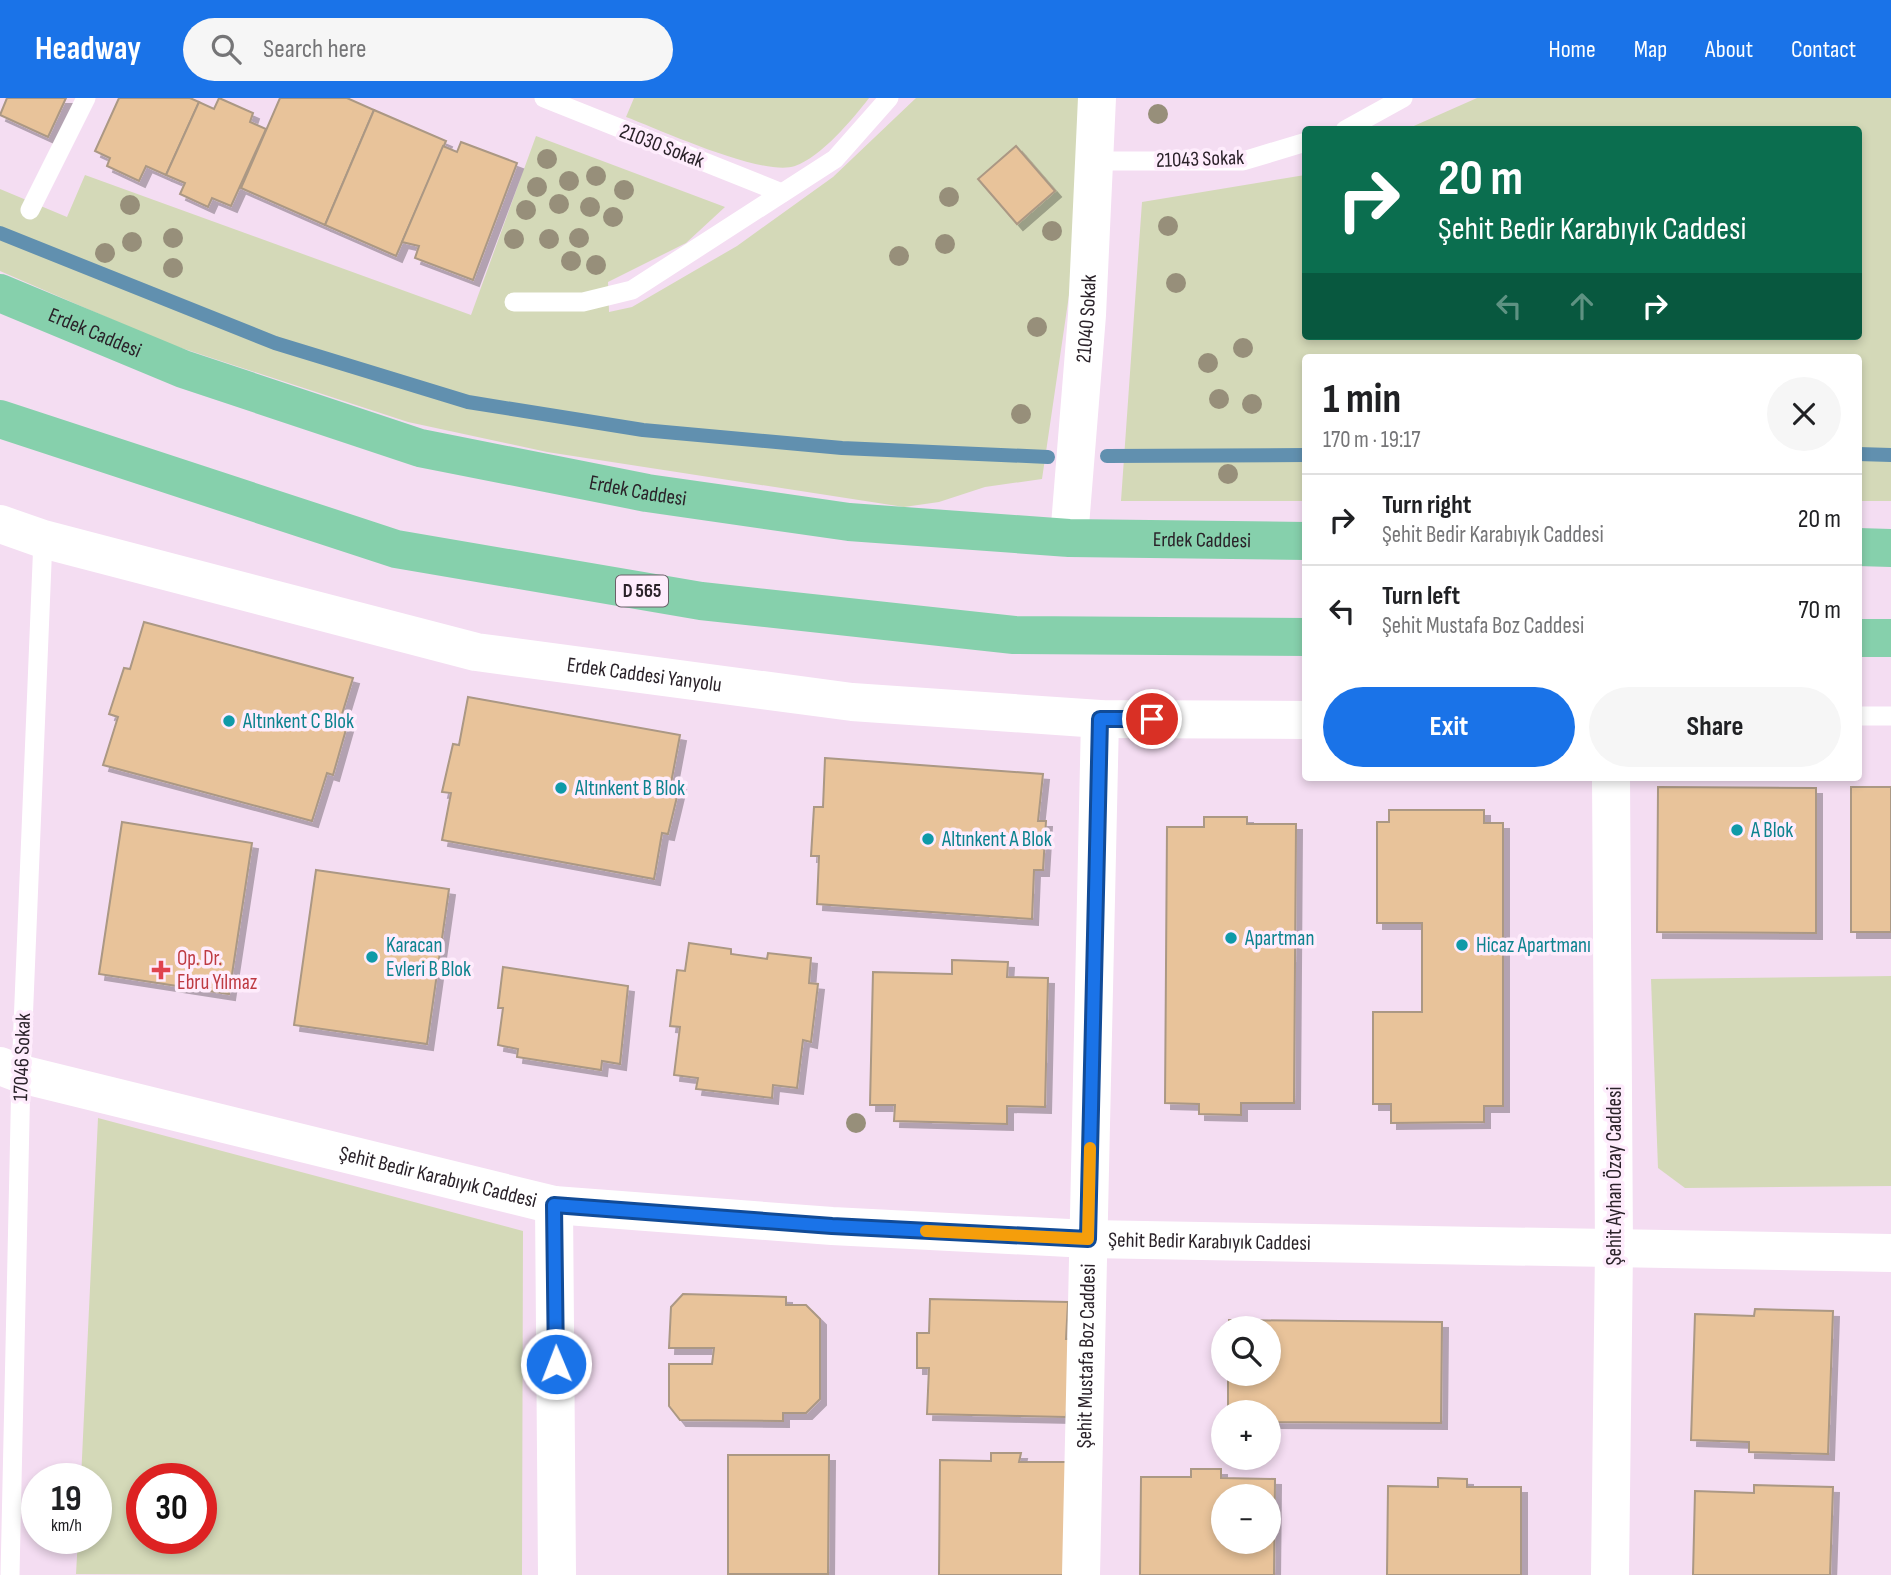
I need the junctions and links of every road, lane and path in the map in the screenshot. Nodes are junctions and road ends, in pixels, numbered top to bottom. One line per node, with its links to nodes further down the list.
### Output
1 (86, 98): 11 (lane)
2 (544, 98): 6 (lane, 21030 Sokak)
3 (889, 98): 10 (lane)
4 (1097, 98): 9 (street, 21040 Sokak)
5 (1403, 98): 7 (lane)
6 (583, 106): 10 (lane, 21030 Sokak)
7 (1352, 126)
8 (1302, 143): 9 (lane, 21043 Sokak)
9 (1093, 161): 16 (street, 21040 Sokak)
10 (782, 193): 13 (lane)
11 (30, 210)
12 (0, 293): 16 (highway, Erdek Caddesi)
13 (514, 302)
14 (0, 419): 21 (highway, D 565)
15 (0, 524): 17 (street, Erdek Caddesi Yanyolu)
16 (1069, 538): 18 (highway, Erdek Caddesi)
17 (43, 539): 26 (street, Erdek Caddesi Yanyolu); 29 (lane, 17046 Sokak)
18 (1302, 541)
19 (1862, 547): 20 (highway)
20 (1891, 548)
21 (1302, 637)
22 (1862, 638): 23 (highway)
23 (1891, 638)
24 (1862, 716): 25 (lane)
25 (1891, 716)
26 (1100, 719): 27 (street, Erdek Caddesi Yanyolu); 31 (street, Şehit Mustafa Boz Caddesi)
27 (1302, 720)
28 (1611, 781): 32 (street, Şehit Ayhan Özay Caddesi)
29 (11, 1070): 30 (street, Şehit Bedir Karabıyık Caddesi); 34 (lane, 17046 Sokak)
30 (554, 1205): 31 (street, Şehit Bedir Karabıyık Caddesi); 35 (street)
31 (1088, 1239): 32 (street, Şehit Bedir Karabıyık Caddesi); 36 (street, Şehit Mustafa Boz Caddesi)
32 (1614, 1249): 33 (street, Şehit Bedir Karabıyık Caddesi); 37 (street, Şehit Ayhan Özay Caddesi)
33 (1891, 1253)
34 (10, 1575)
35 (557, 1575)
36 (1081, 1575)
37 (1610, 1575)

